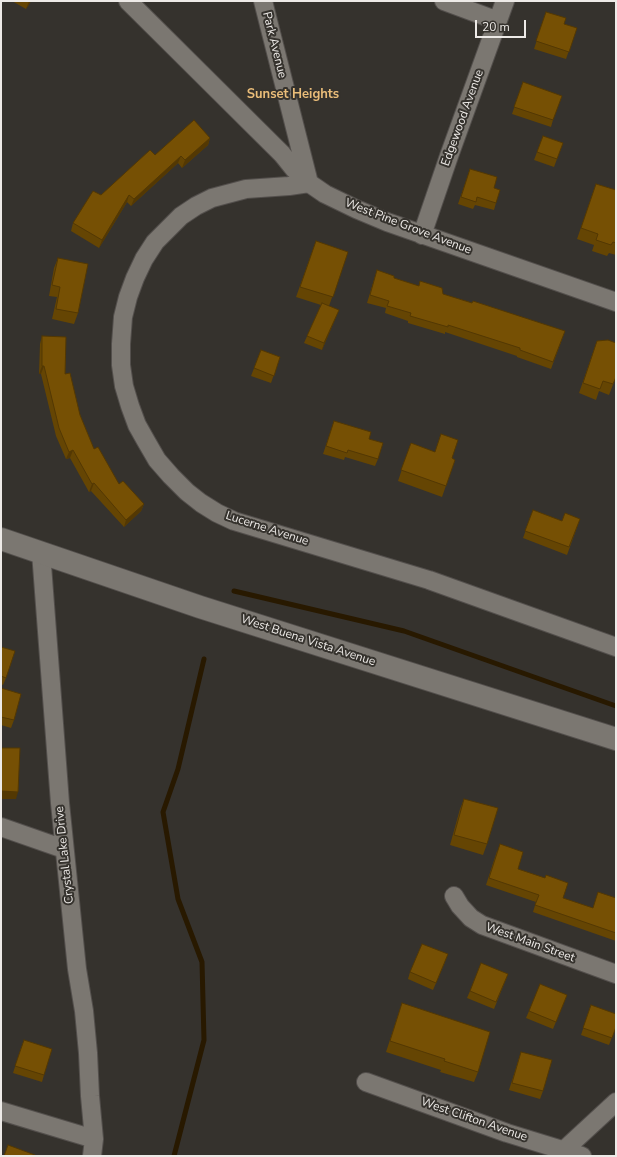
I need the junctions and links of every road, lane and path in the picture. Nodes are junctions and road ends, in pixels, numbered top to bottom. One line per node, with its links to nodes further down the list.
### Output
1 (128, 1): 6 (street, West Pine Grove Avenue)
2 (263, 1): 6 (street, Park Avenue)
3 (444, 1): 5 (street)
4 (505, 1): 5 (street, Edgewood Avenue)
5 (498, 21): 7 (street, Edgewood Avenue)
6 (309, 183): 7 (street, West Pine Grove Avenue); 11 (street, Lucerne Avenue)
7 (422, 235): 8 (street, West Pine Grove Avenue)
8 (616, 302)
9 (1, 539): 10 (street, West Buena Vista Avenue)
10 (40, 552): 12 (street, West Buena Vista Avenue); 14 (street, Crystal Lake Drive)
11 (616, 647)
12 (616, 739)
13 (1, 827): 14 (street)
14 (64, 849): 20 (street, Crystal Lake Drive)
15 (454, 896): 16 (street, West Main Street)
16 (616, 974)
17 (366, 1082): 21 (street, West Clifton Avenue)
18 (616, 1102): 21 (street)
19 (1, 1111): 20 (street)
20 (93, 1147)
21 (564, 1150): 22 (street, West Clifton Avenue)
22 (582, 1156)

